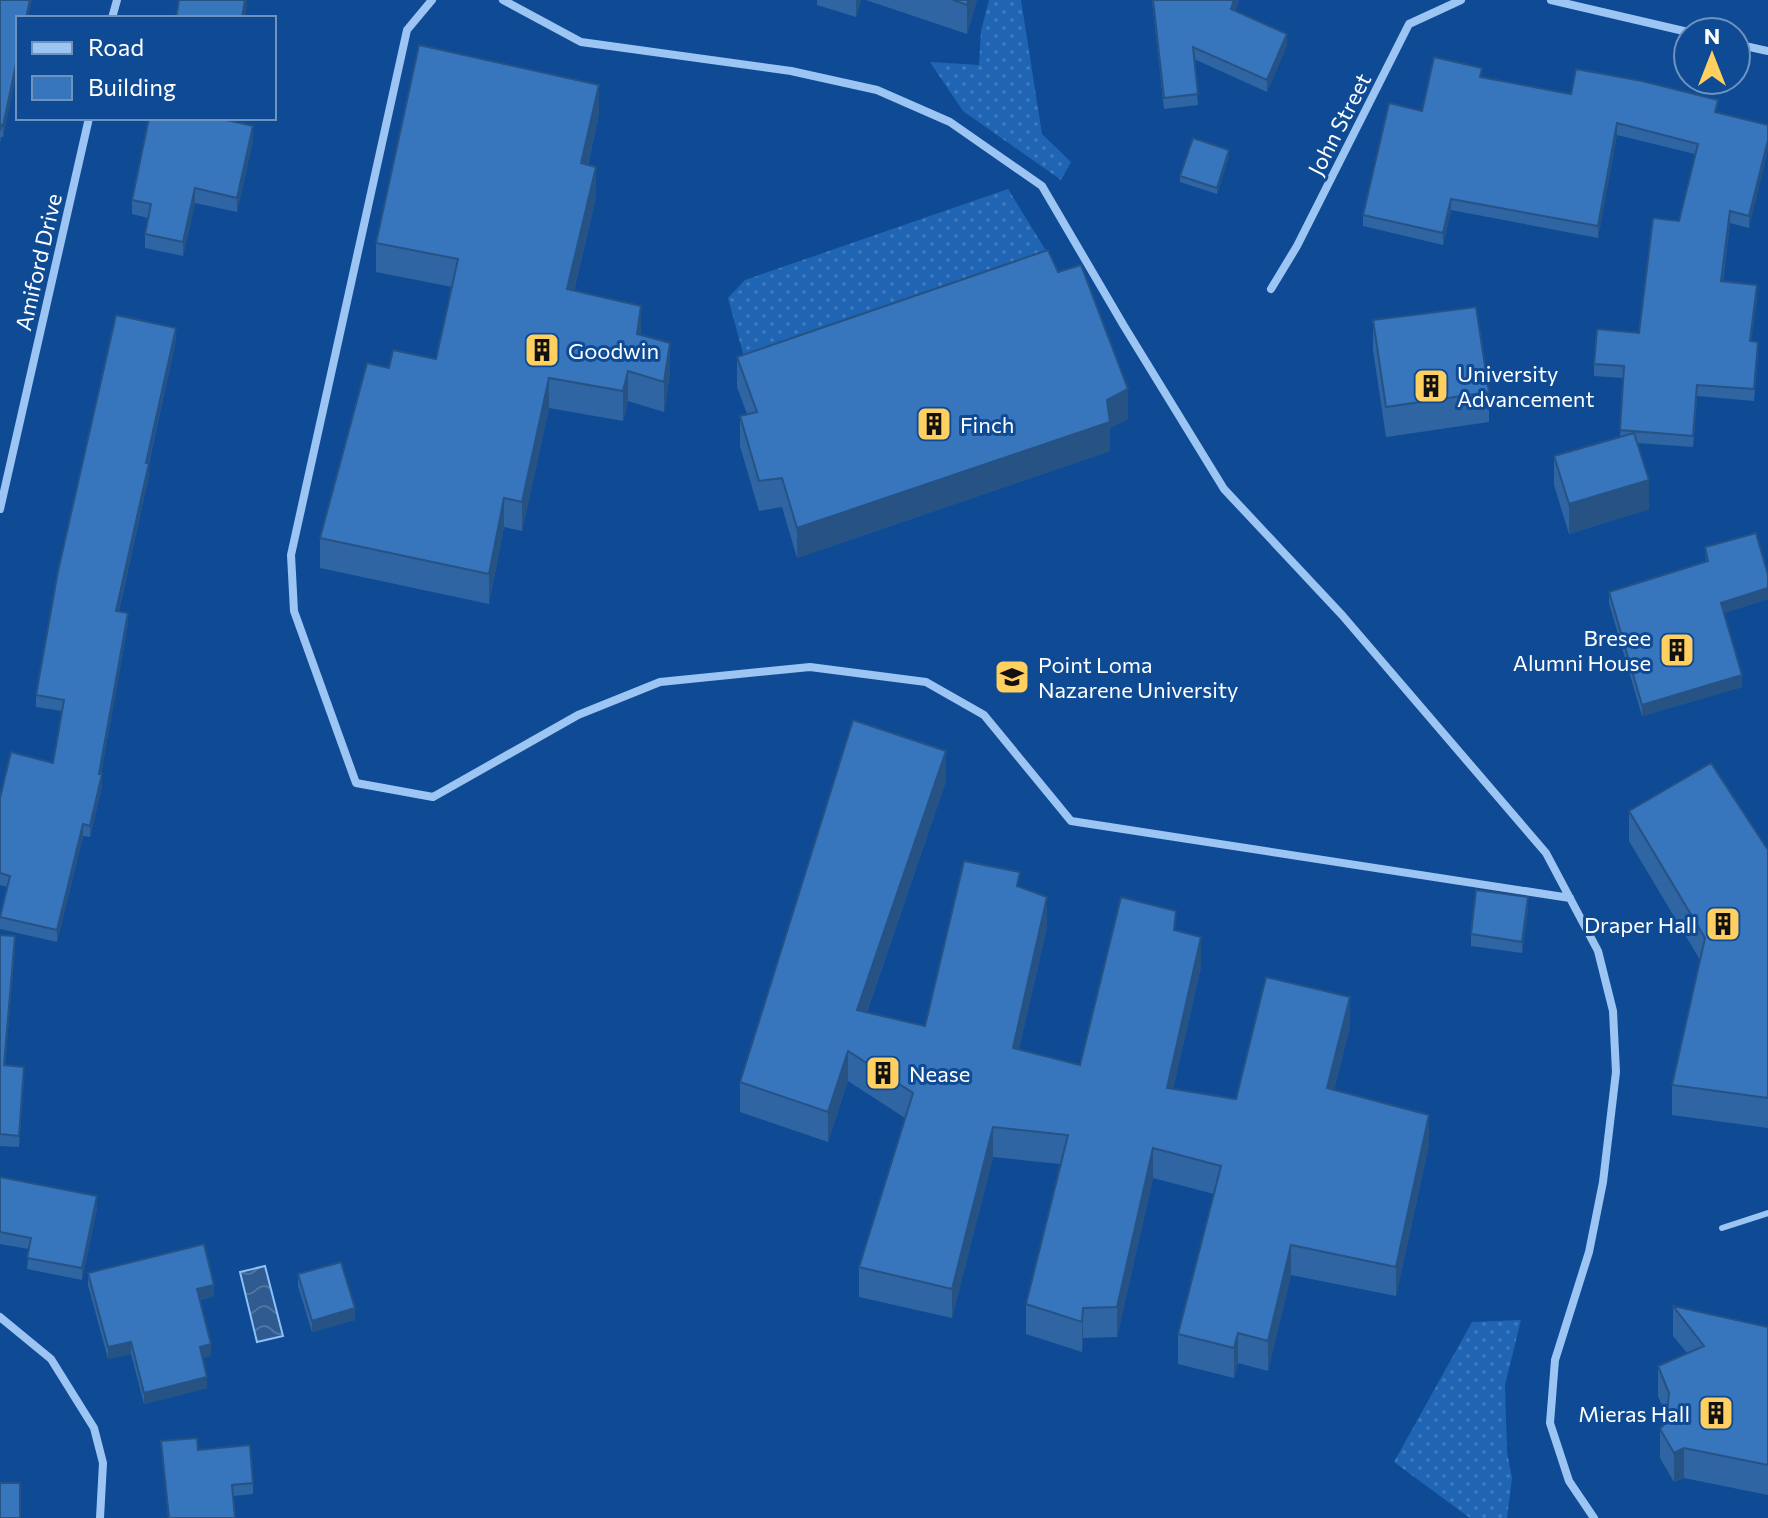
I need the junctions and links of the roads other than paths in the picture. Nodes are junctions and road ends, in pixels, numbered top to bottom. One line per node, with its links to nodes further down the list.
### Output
1 (432, 0): 9 (street)
2 (503, 0): 9 (street)
3 (1461, 0): 7 (street, John Street)
4 (1551, 0): 5 (street)
5 (1672, 28)
6 (89, 120): 8 (street, Amiford Drive)
7 (1271, 289)
8 (0, 509)
9 (1570, 898): 14 (street)
10 (1768, 1213): 11 (lane)
11 (1722, 1228)
12 (0, 1317): 13 (street)
13 (100, 1518)
14 (1594, 1518)

